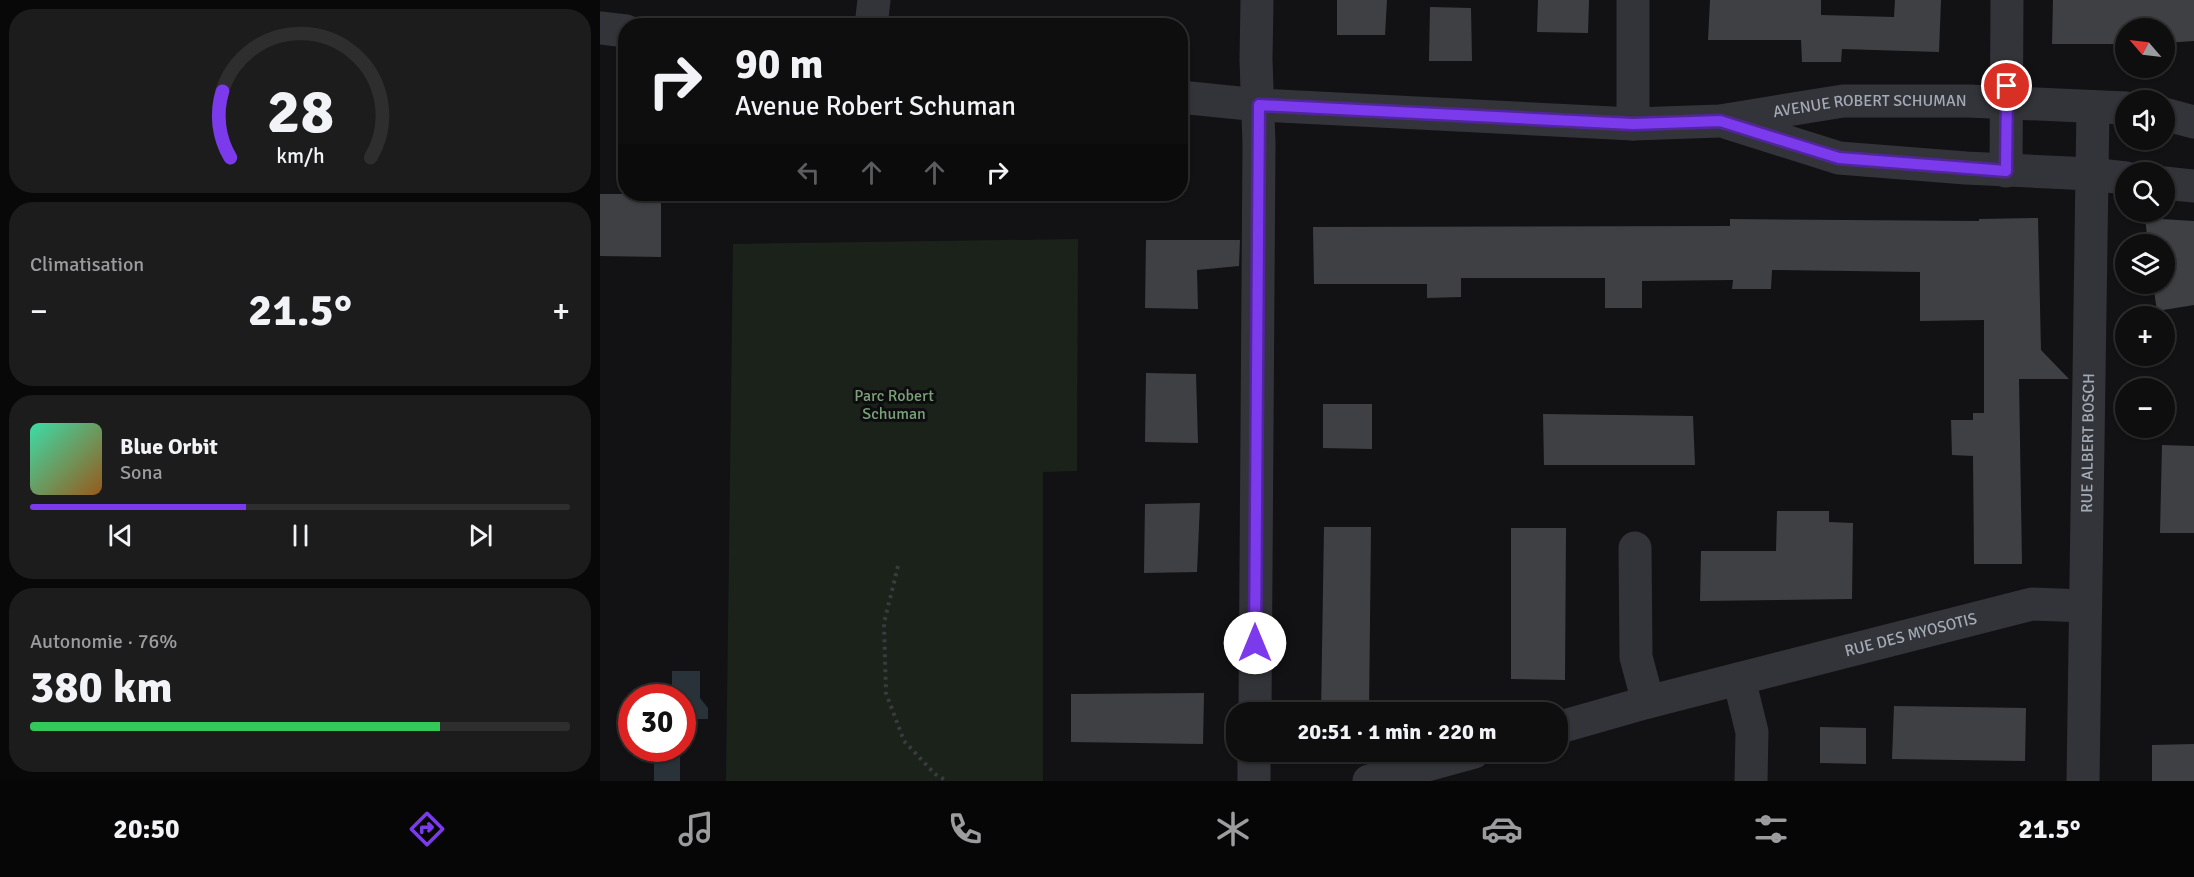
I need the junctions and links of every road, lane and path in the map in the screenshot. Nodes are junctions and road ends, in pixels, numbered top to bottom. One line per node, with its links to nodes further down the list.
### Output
1 (874, 0): 5 (street)
2 (1257, 0): 10 (street)
3 (1633, 0): 16 (street)
4 (2007, 0): 9 (street)
5 (872, 18)
6 (600, 28): 7 (street)
7 (618, 30)
8 (1188, 98): 10 (street, AVENUE ROBERT SCHUMAN)
9 (2007, 103): 11 (street, AVENUE ROBERT SCHUMAN); 14 (street, AVENUE ROBERT SCHUMAN); 17 (street)
10 (1259, 105): 16 (street, AVENUE ROBERT SCHUMAN); 26 (street)
11 (2093, 107): 12 (street, AVENUE ROBERT SCHUMAN); 18 (street, RUE ALBERT BOSCH)
12 (2115, 108)
13 (2175, 117): 15 (street)
14 (1720, 121): 16 (street, AVENUE ROBERT SCHUMAN); 17 (street, AVENUE ROBERT SCHUMAN)
15 (2194, 122)
16 (1633, 124)
17 (2006, 171): 18 (street, AVENUE ROBERT SCHUMAN)
18 (2090, 174): 19 (street, AVENUE ROBERT SCHUMAN); 24 (street, RUE ALBERT BOSCH)
19 (2115, 177)
20 (2175, 184): 21 (street)
21 (2194, 186)
22 (1635, 548): 27 (street)
23 (898, 566): 31 (path)
24 (2085, 606): 25 (street, RUE DES MYOSOTIS); 35 (street, RUE ALBERT BOSCH)
25 (1739, 679): 27 (street, RUE DES MYOSOTIS); 34 (street)
26 (1255, 702)
27 (1648, 702): 28 (street, RUE DES MYOSOTIS)
28 (1568, 725)
29 (1254, 762): 32 (street)
30 (1438, 762): 33 (street)
31 (947, 781)
32 (1254, 781)
33 (1369, 781)
34 (1751, 781)
35 (2083, 781)

